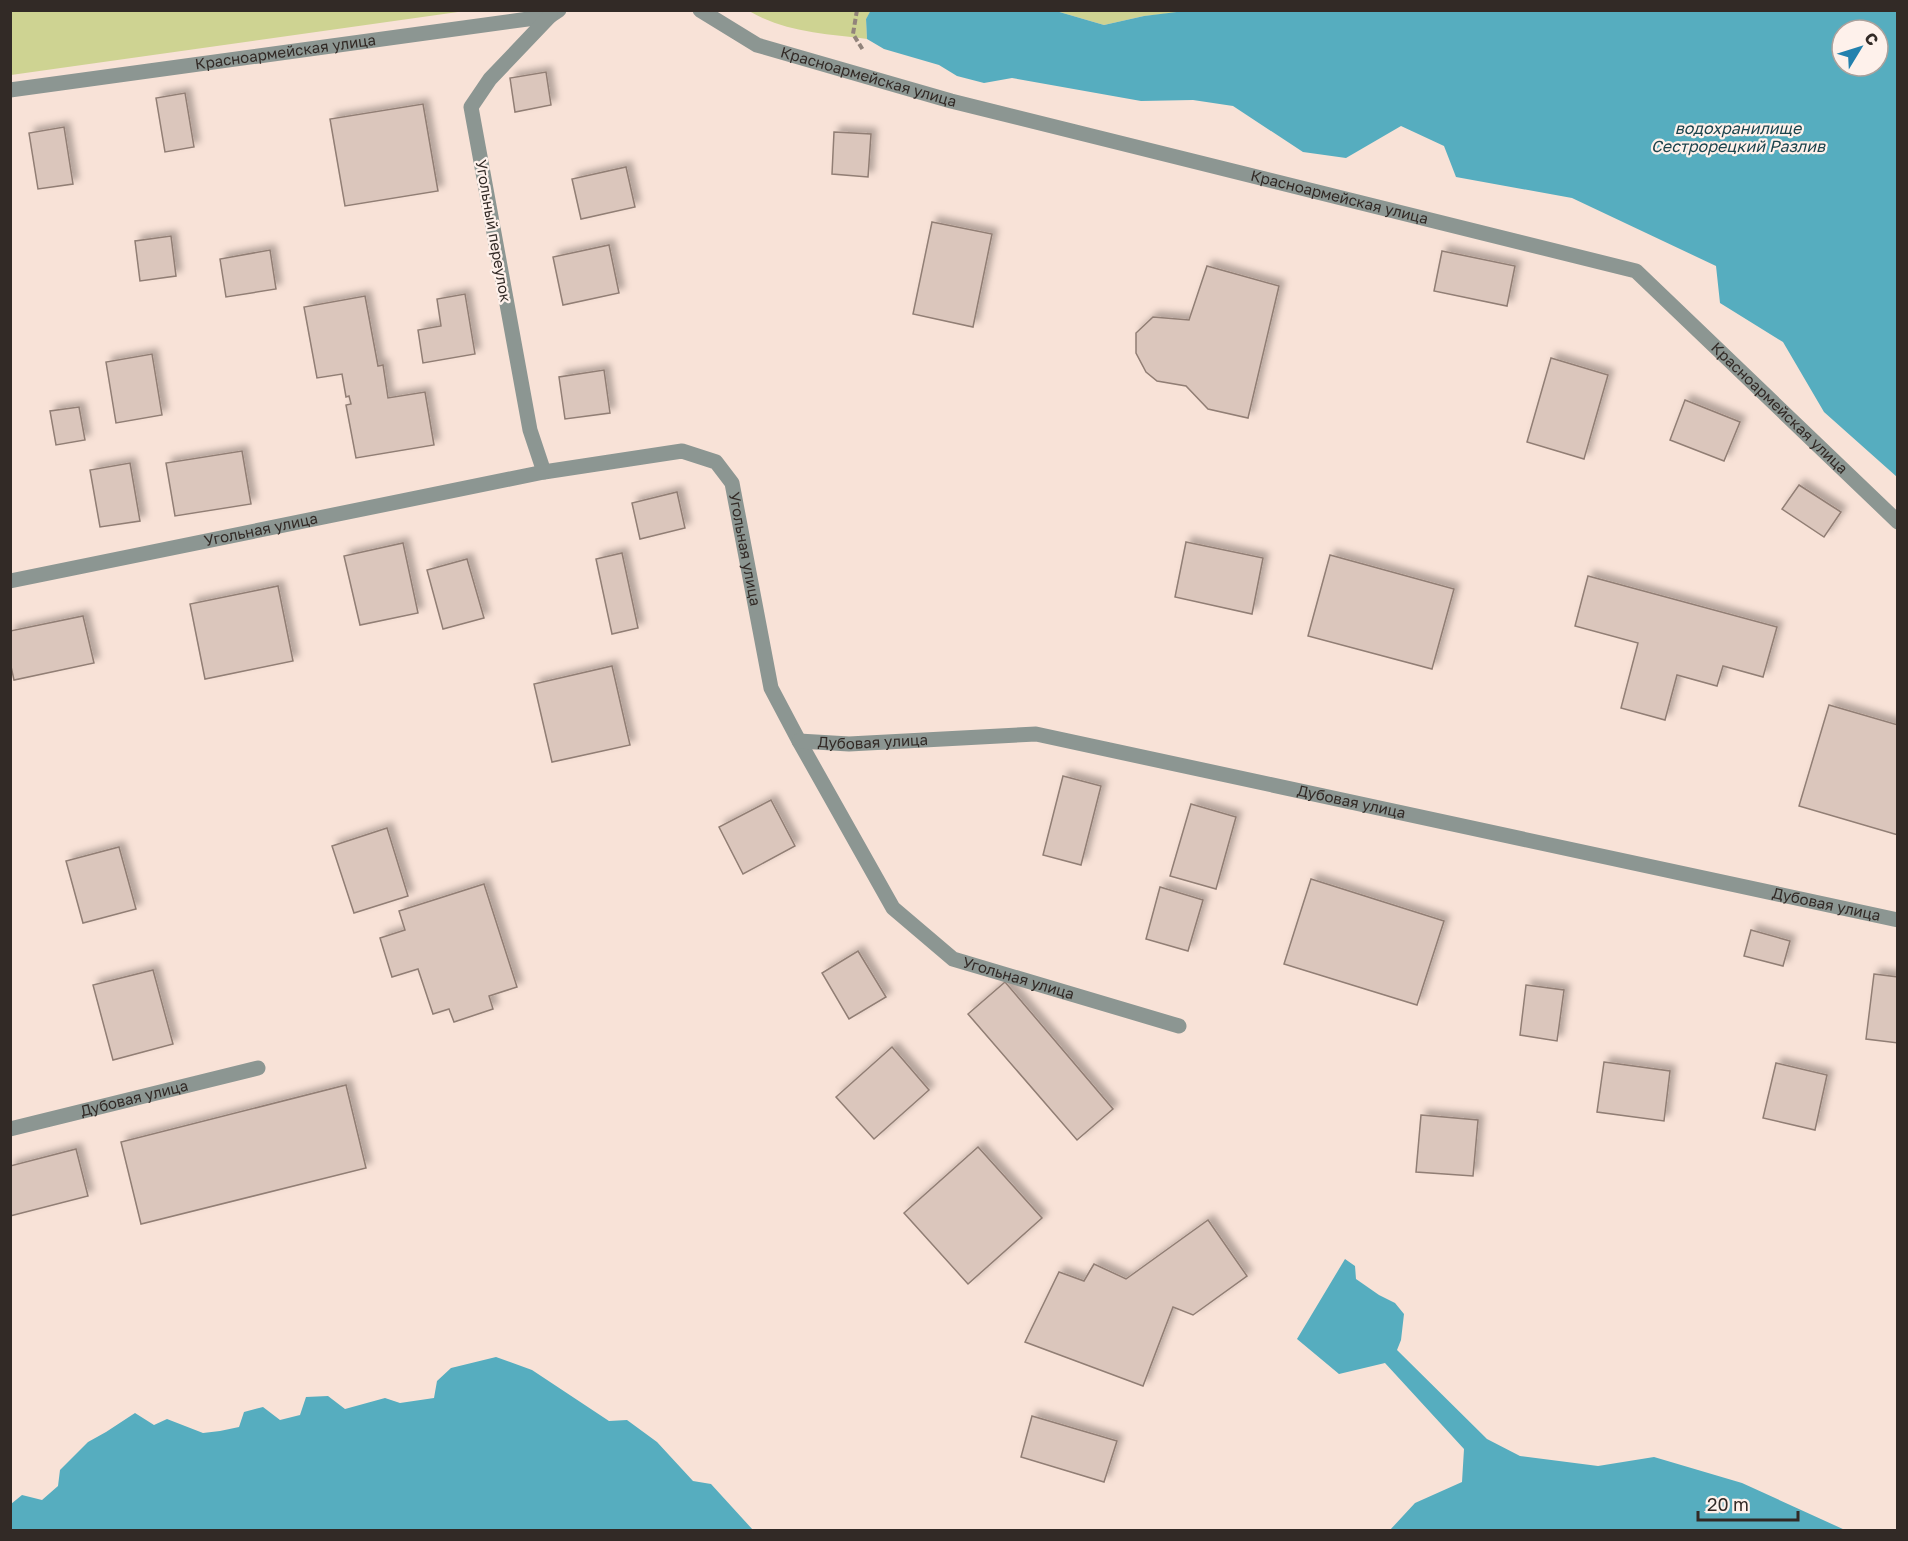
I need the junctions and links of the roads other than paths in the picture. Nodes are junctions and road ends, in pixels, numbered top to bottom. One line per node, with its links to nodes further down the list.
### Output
1 (700, 10): 5 (street, Красноармейская улица)
2 (555, 13): 3 (street, Красноармейская улица); 4 (street, Угольный переулок)
3 (10, 90)
4 (544, 472): 6 (street, Угольная улица); 7 (street, Угольная улица)
5 (1898, 522)
6 (10, 581)
7 (799, 741): 8 (street, Дубовая улица); 9 (street, Угольная улица)
8 (1898, 920)
9 (1179, 1026)
10 (258, 1068): 11 (street, Дубовая улица)
11 (10, 1129)

